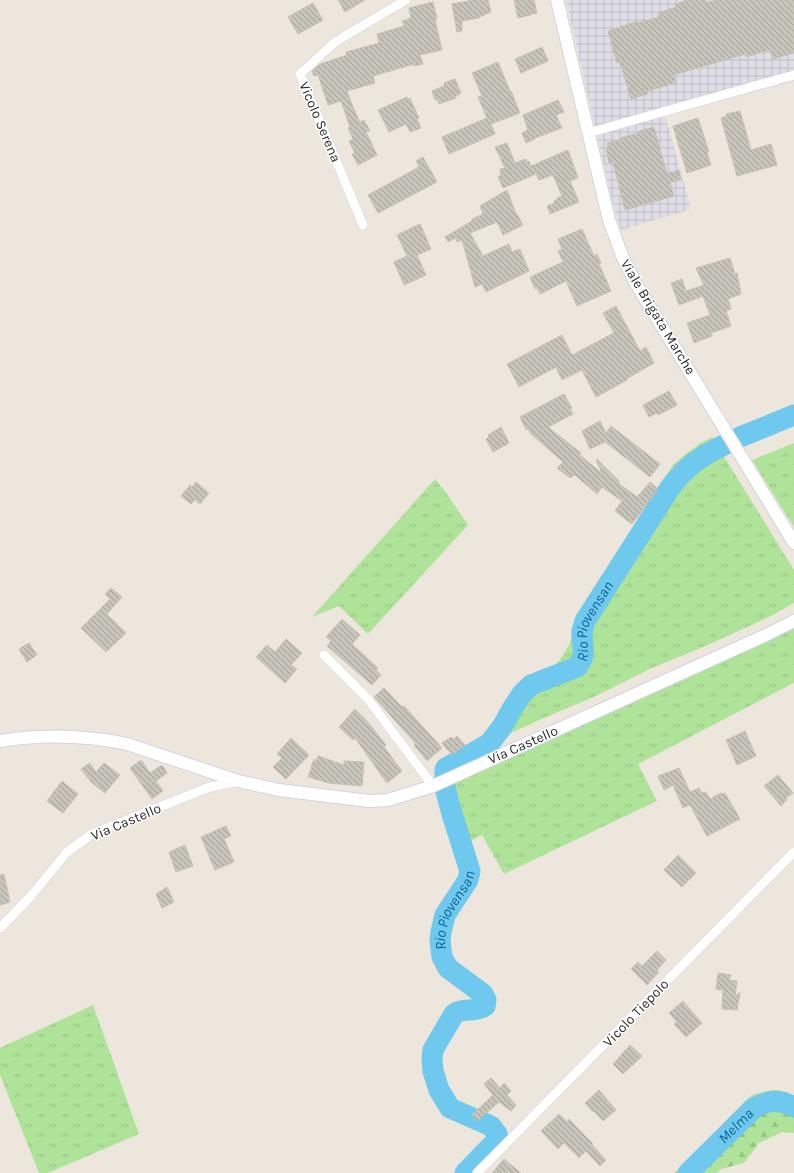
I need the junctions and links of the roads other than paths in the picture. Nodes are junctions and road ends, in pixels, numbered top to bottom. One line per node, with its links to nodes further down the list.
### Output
1 (406, 0): 5 (street, Vicolo Serena)
2 (557, 0): 4 (street, Viale Brigata Marche)
3 (794, 75): 4 (street)
4 (588, 133): 6 (street, Viale Brigata Marche)
5 (363, 224)
6 (794, 543)
7 (794, 621): 11 (street, Via Castello)
8 (324, 655): 11 (street)
9 (0, 741): 10 (street, Via Castello)
10 (238, 781): 11 (street, Via Castello); 13 (street, Via Castello)
11 (436, 785)
12 (794, 852): 14 (street, Vicolo Tiepolo)
13 (0, 928)
14 (477, 1173)

